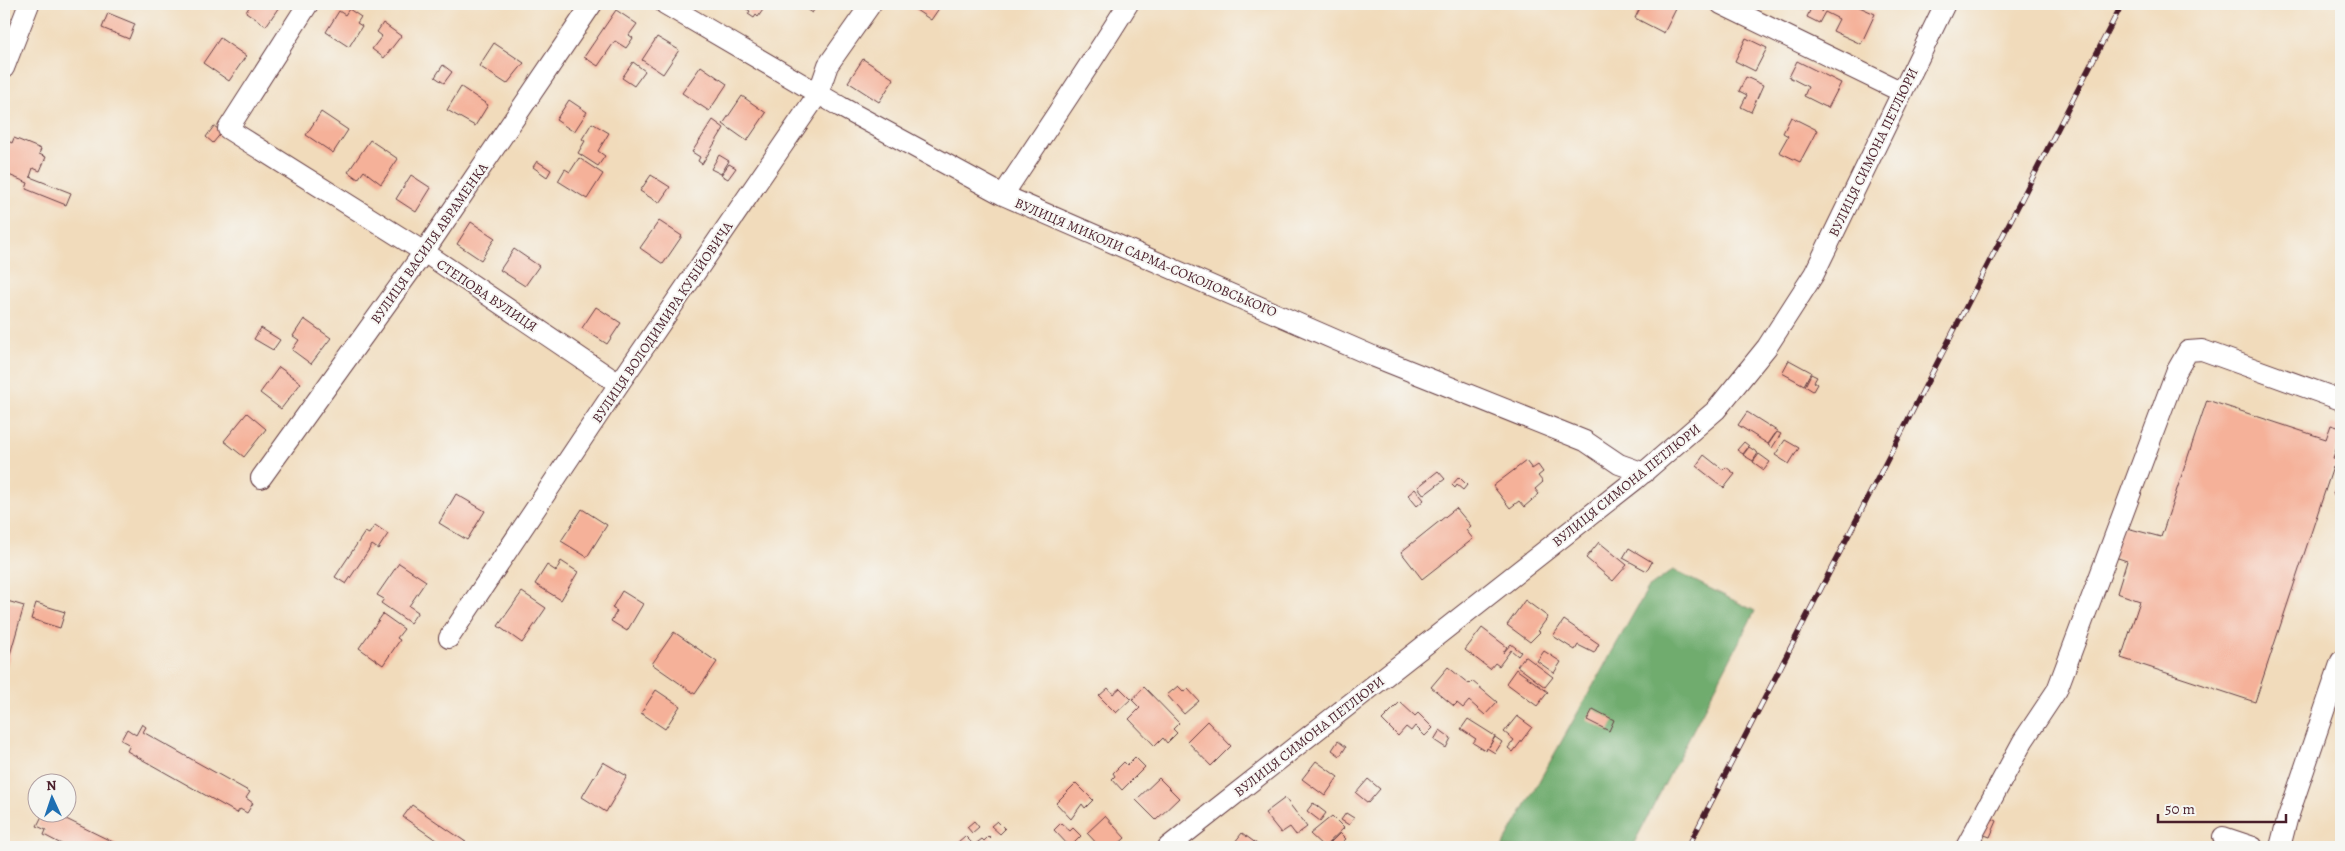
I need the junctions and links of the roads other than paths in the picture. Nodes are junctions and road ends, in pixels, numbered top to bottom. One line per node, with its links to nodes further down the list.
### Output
1 (29, 4): 9 (street)
2 (308, 4): 13 (street, СТЕПОВА ВУЛИЦЯ)
3 (592, 4): 13 (street, ВУЛИЦЯ ВАСИЛЯ АВРАМЕНКА)
4 (665, 4): 11 (street, ВУЛИЦЯ МИКОЛИ САРМА-СОКОЛОВСЬКОГО)
5 (871, 4): 11 (street, ВУЛИЦЯ ВОЛОДИМИРА КУБІЙОВИЧА)
6 (1128, 4): 12 (street)
7 (1721, 4): 10 (street)
8 (1945, 4): 10 (street, ВУЛИЦЯ СИМОНА ПЕТЛЮРИ)
9 (4, 68)
10 (1902, 92): 16 (street, ВУЛИЦЯ СИМОНА ПЕТЛЮРИ)
11 (818, 94): 12 (street, ВУЛИЦЯ МИКОЛИ САРМА-СОКОЛОВСЬКОГО); 14 (street, ВУЛИЦЯ ВОЛОДИМИРА КУБІЙОВИЧА)
12 (1003, 195): 16 (street, ВУЛИЦЯ МИКОЛИ САРМА-СОКОЛОВСЬКОГО)
13 (424, 252): 14 (street, СТЕПОВА ВУЛИЦЯ); 17 (street, ВУЛИЦЯ ВАСИЛЯ АВРАМЕНКА)
14 (618, 384): 18 (street, ВУЛИЦЯ ВОЛОДИМИРА КУБІЙОВИЧА)
15 (2341, 400): 22 (street)
16 (1644, 473): 21 (street, ВУЛИЦЯ СИМОНА ПЕТЛЮРИ)
17 (261, 478)
18 (449, 638)
19 (2341, 661): 24 (street)
20 (2222, 837): 23 (street)
21 (1168, 847)
22 (1966, 847)
23 (2253, 847)
24 (2280, 847)

